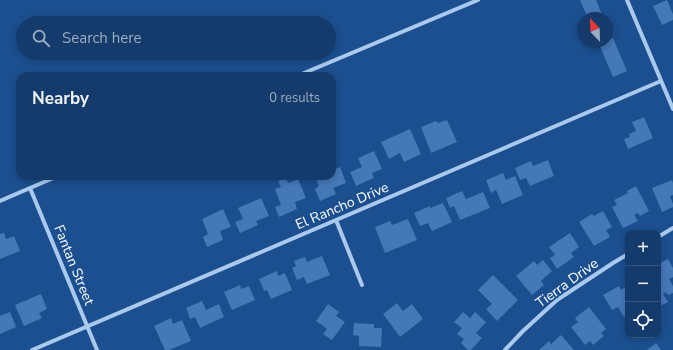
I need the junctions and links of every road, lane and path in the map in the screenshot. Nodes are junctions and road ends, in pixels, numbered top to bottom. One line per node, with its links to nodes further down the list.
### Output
1 (478, 0): 4 (street)
2 (627, 0): 6 (street)
3 (335, 60): 5 (street)
4 (336, 60)
5 (307, 72)
6 (661, 81): 7 (street); 11 (street, El Rancho Drive)
7 (673, 109)
8 (49, 180): 9 (street)
9 (30, 188): 10 (street); 16 (street, Fantan Street)
10 (0, 201)
11 (336, 220): 15 (street); 16 (street, El Rancho Drive)
12 (673, 228): 13 (street)
13 (661, 235)
14 (625, 256): 19 (street, Tierra Drive)
15 (362, 285)
16 (87, 327): 17 (street, El Rancho Drive); 18 (street, Fantan Street)
17 (32, 350)
18 (97, 350)
19 (505, 350)

